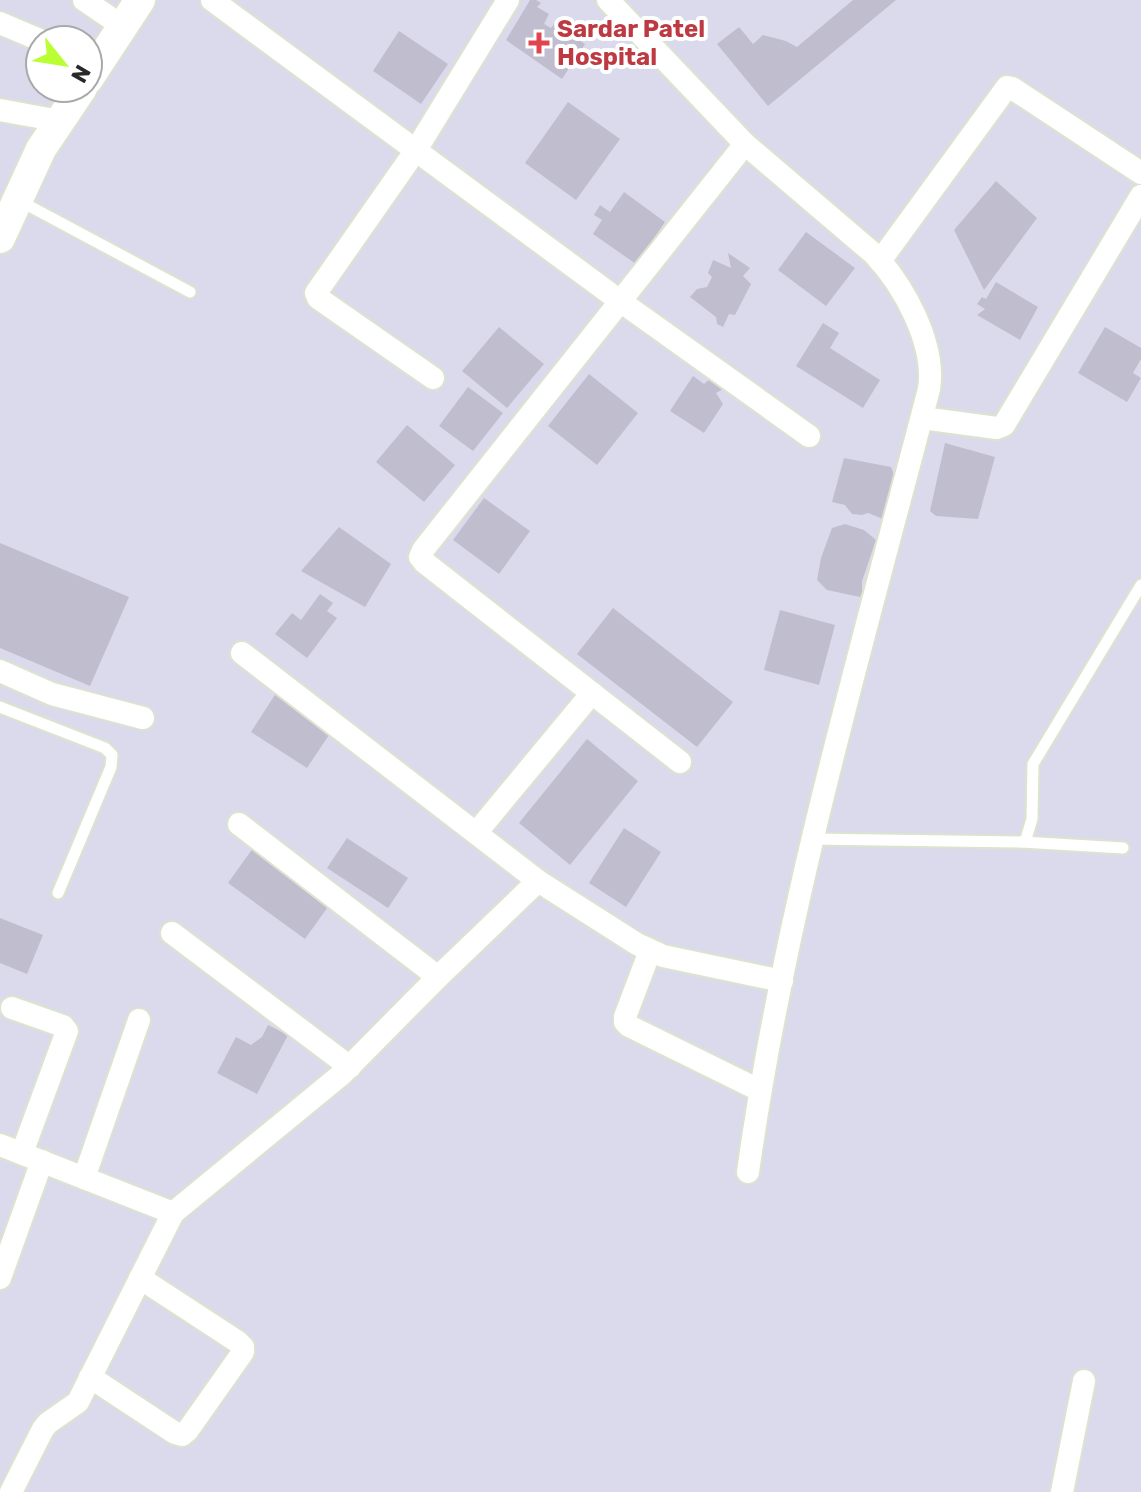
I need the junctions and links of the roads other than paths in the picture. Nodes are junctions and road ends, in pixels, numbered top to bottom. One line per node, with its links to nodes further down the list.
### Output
1 (84, 0): 7 (street)
2 (140, 0): 7 (street)
3 (212, 0): 14 (street)
4 (608, 0): 13 (street)
5 (506, 1): 14 (street)
6 (0, 23): 8 (street)
7 (122, 26): 9 (street)
8 (24, 33)
9 (104, 52)
10 (70, 104): 12 (street)
11 (0, 110): 12 (street)
12 (60, 121): 17 (street)
13 (745, 144): 19 (street); 21 (street)
14 (416, 150): 21 (street); 22 (street)
15 (1141, 173): 19 (street)
16 (1141, 196): 23 (street)
17 (18, 200): 18 (street); 20 (lane)
18 (0, 238)
19 (880, 261): 23 (street)
20 (190, 292)
21 (620, 301): 24 (street); 28 (street)
22 (433, 378)
23 (922, 418): 34 (street)
24 (809, 436)
25 (1141, 585): 35 (lane)
26 (242, 653): 33 (street)
27 (0, 671): 30 (street)
28 (592, 693): 31 (street); 33 (street)
29 (0, 707): 38 (lane)
30 (143, 718)
31 (680, 762)
32 (239, 824): 41 (street)
33 (476, 833): 37 (street)
34 (812, 839): 35 (lane); 42 (street)
35 (1022, 842): 36 (lane)
36 (1123, 848)
37 (538, 881): 40 (street); 41 (street)
38 (58, 893)
39 (172, 933): 45 (street)
40 (650, 951): 42 (street); 46 (street)
41 (438, 977): 45 (street)
42 (782, 981): 46 (street)
43 (12, 1008): 48 (street)
44 (139, 1020): 50 (street)
45 (350, 1067): 51 (street)
46 (759, 1090): 49 (street)
47 (0, 1145): 48 (street)
48 (32, 1157): 50 (street); 52 (street)
49 (748, 1172)
50 (84, 1178): 51 (street)
51 (173, 1213): 54 (street)
52 (6, 1242): 53 (street)
53 (0, 1278)
54 (140, 1278): 55 (street); 55 (street)
55 (90, 1377): 57 (street)
56 (1084, 1381): 58 (street)
57 (11, 1492)
58 (1062, 1492)

